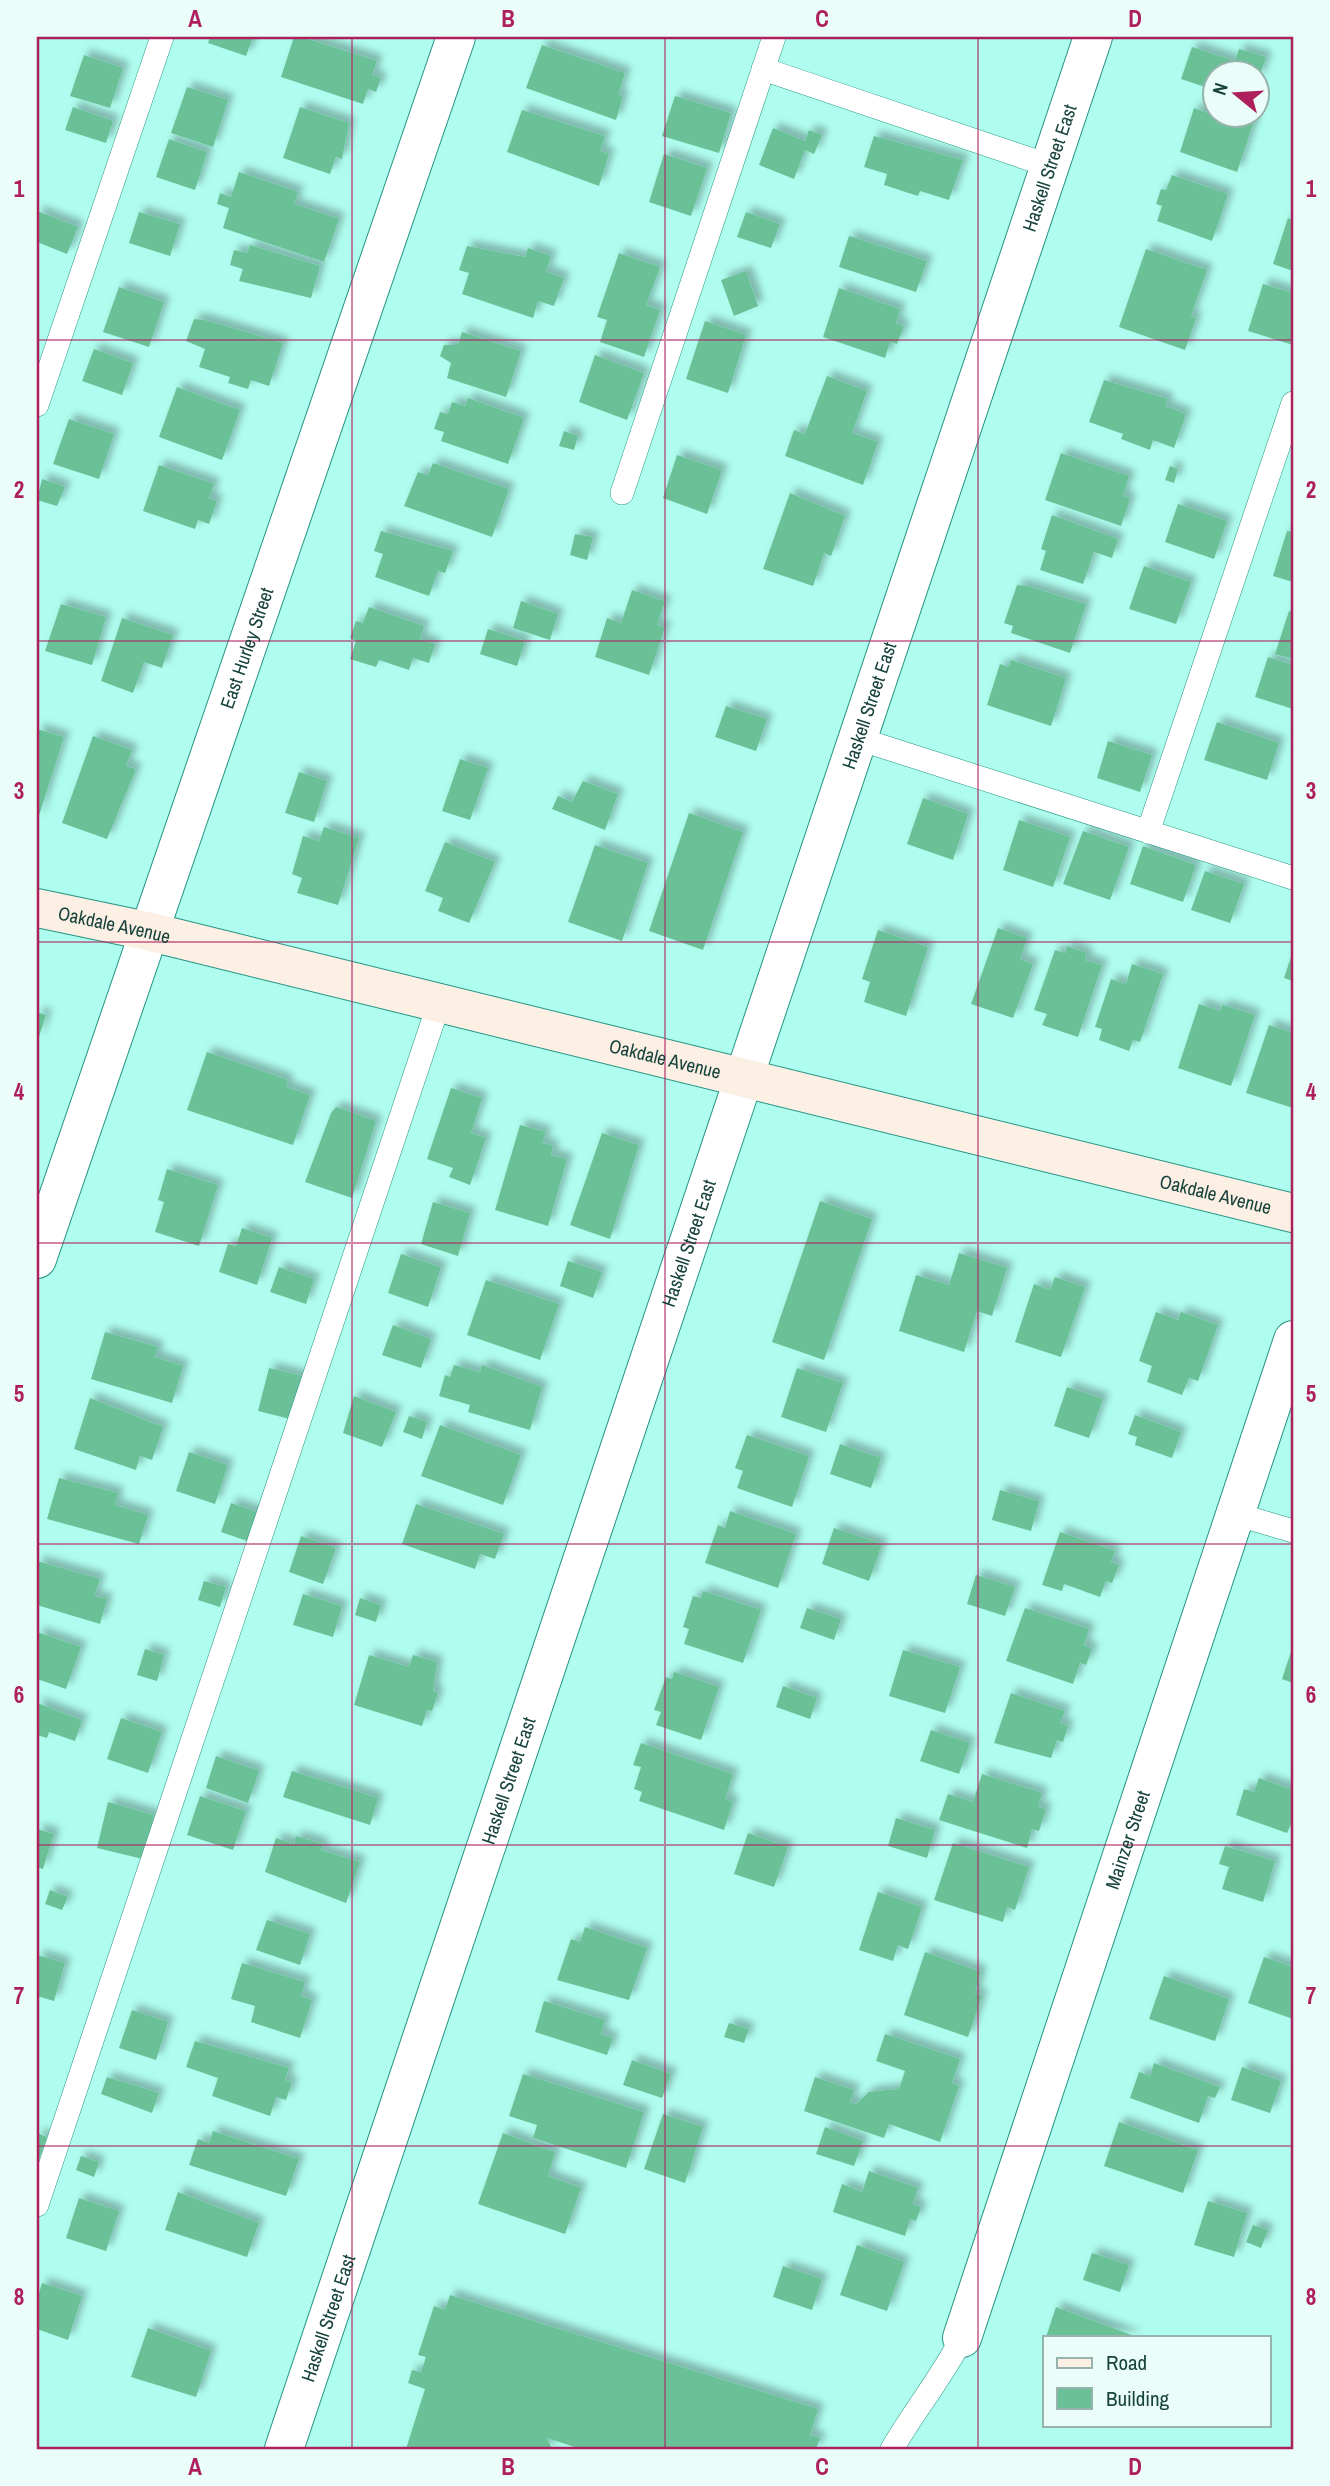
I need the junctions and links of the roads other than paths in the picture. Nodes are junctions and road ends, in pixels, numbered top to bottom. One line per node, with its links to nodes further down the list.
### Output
1 (162, 37): 8 (lane)
2 (456, 37): 14 (street, East Hurley Street)
3 (774, 37): 5 (lane)
4 (1093, 37): 6 (street, Haskell Street East)
5 (763, 69): 6 (lane); 9 (lane)
6 (1050, 166): 10 (street, Haskell Street East)
7 (1293, 403): 11 (lane)
8 (37, 405)
9 (622, 493)
10 (859, 739): 11 (lane); 16 (street, Haskell Street East)
11 (1149, 832): 12 (lane)
12 (1293, 878)
13 (37, 908): 14 (street, Oakdale Avenue)
14 (148, 931): 15 (street, Oakdale Avenue); 18 (street, East Hurley Street)
15 (439, 1003): 16 (street, Oakdale Avenue); 22 (lane)
16 (746, 1078): 17 (street, Oakdale Avenue); 24 (street, Haskell Street East)
17 (1293, 1213)
18 (37, 1259)
19 (1293, 1340): 20 (street, Mainzer Street)
20 (1236, 1514): 21 (lane); 23 (street, Mainzer Street)
21 (1293, 1531)
22 (37, 2205)
23 (962, 2338): 25 (lane)
24 (284, 2449)
25 (892, 2449)

